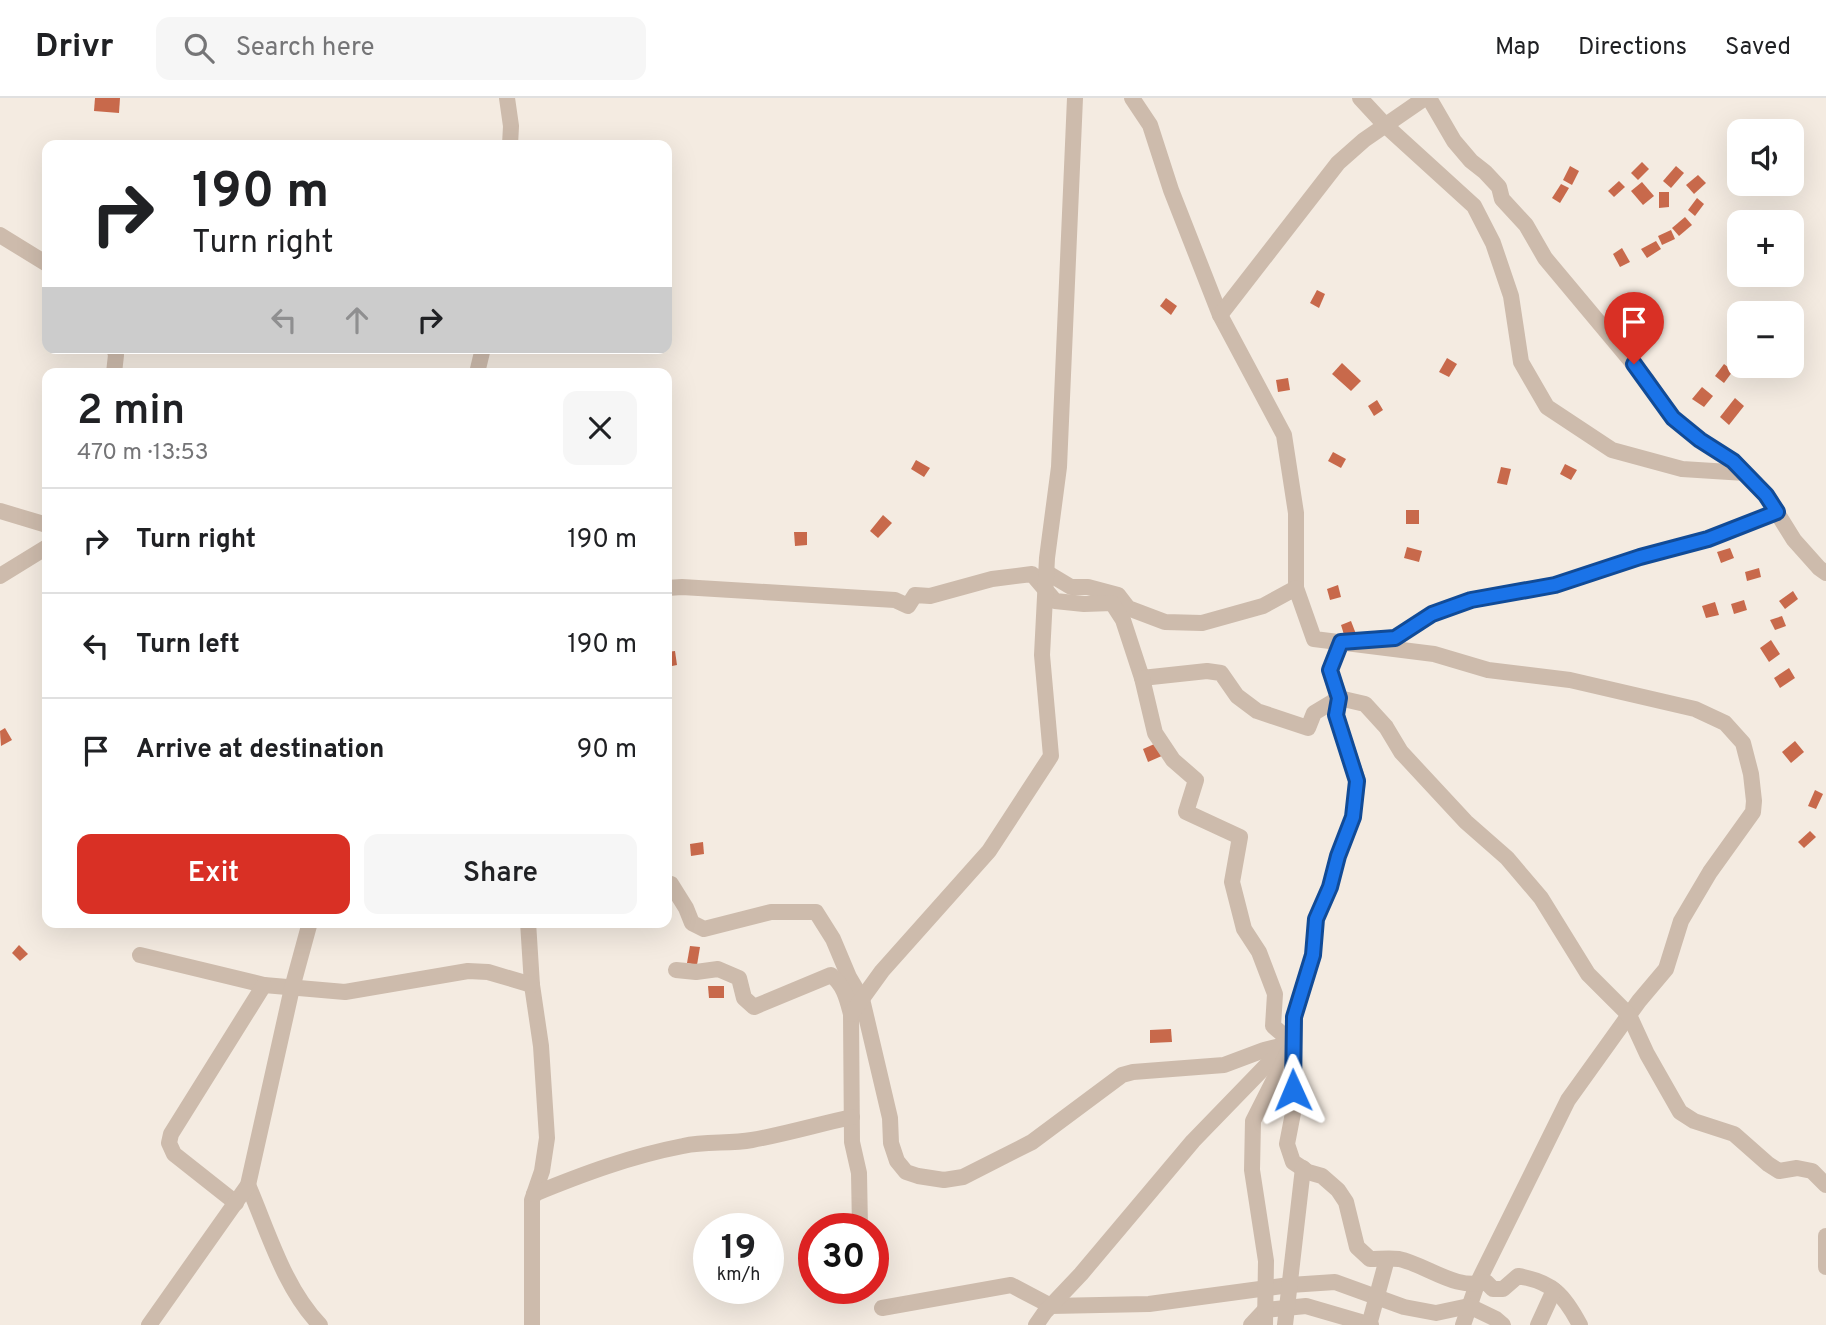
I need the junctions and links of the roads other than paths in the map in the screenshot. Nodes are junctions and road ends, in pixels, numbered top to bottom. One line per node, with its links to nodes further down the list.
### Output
1 (507, 98): 7 (street)
2 (1075, 98): 18 (street)
3 (1132, 98): 10 (street)
4 (1360, 98): 6 (street)
5 (1427, 98): 6 (street); 11 (street)
6 (1385, 125): 10 (street); 11 (street)
7 (510, 140)
8 (0, 235): 9 (street)
9 (42, 261)
10 (1220, 315): 20 (street)
11 (1745, 473): 13 (street)
12 (0, 511): 14 (street)
13 (1777, 512): 16 (street); 21 (street)
14 (42, 523)
15 (42, 550): 17 (street)
16 (1826, 572)
17 (0, 576)
18 (1046, 579): 19 (street); 20 (street); 22 (street); 32 (street)
19 (672, 588)
20 (1297, 588): 21 (street)
21 (1341, 642): 23 (street); 34 (street)
22 (1142, 678): 23 (street); 35 (street)
23 (1339, 698): 34 (street); 35 (street)
24 (672, 886): 32 (street)
25 (308, 928): 31 (street)
26 (528, 928): 30 (street)
27 (140, 955): 29 (street)
28 (676, 970): 33 (street)
29 (264, 985): 31 (street); 41 (street)
30 (532, 985): 31 (street); 40 (street)
31 (292, 988): 38 (street)
32 (862, 999): 33 (street); 35 (street)
33 (851, 1014): 36 (street)
34 (1629, 1015): 39 (street); 46 (street)
35 (1290, 1044): 37 (street); 48 (street); 51 (street)
36 (852, 1117): 40 (street); 42 (street)
37 (1303, 1168): 44 (street); 47 (street)
38 (248, 1185): 41 (street); 56 (street)
39 (1826, 1185)
40 (534, 1194): 58 (street)
41 (236, 1203): 57 (street)
42 (860, 1213)
43 (1826, 1236): 45 (street)
44 (1387, 1259): 46 (street); 50 (street)
45 (1826, 1267)
46 (1477, 1284): 49 (street); 52 (street)
47 (1290, 1285): 48 (street); 50 (street); 54 (street)
48 (1265, 1288): 51 (street); 55 (street)
49 (1554, 1290): 65 (street); 66 (street)
50 (1376, 1297): 52 (street); 62 (street)
51 (1051, 1306): 53 (street); 59 (street)
52 (1469, 1306): 63 (street); 64 (street)
53 (882, 1308)
54 (1287, 1308): 55 (street); 61 (street); 62 (street)
55 (1265, 1318): 60 (street)
56 (318, 1324)
57 (149, 1325)
58 (531, 1325)
59 (1036, 1325)
60 (1251, 1325)
61 (1285, 1325)
62 (1369, 1325)
63 (1462, 1325)
64 (1503, 1325)
65 (1538, 1325)
66 (1580, 1325)

